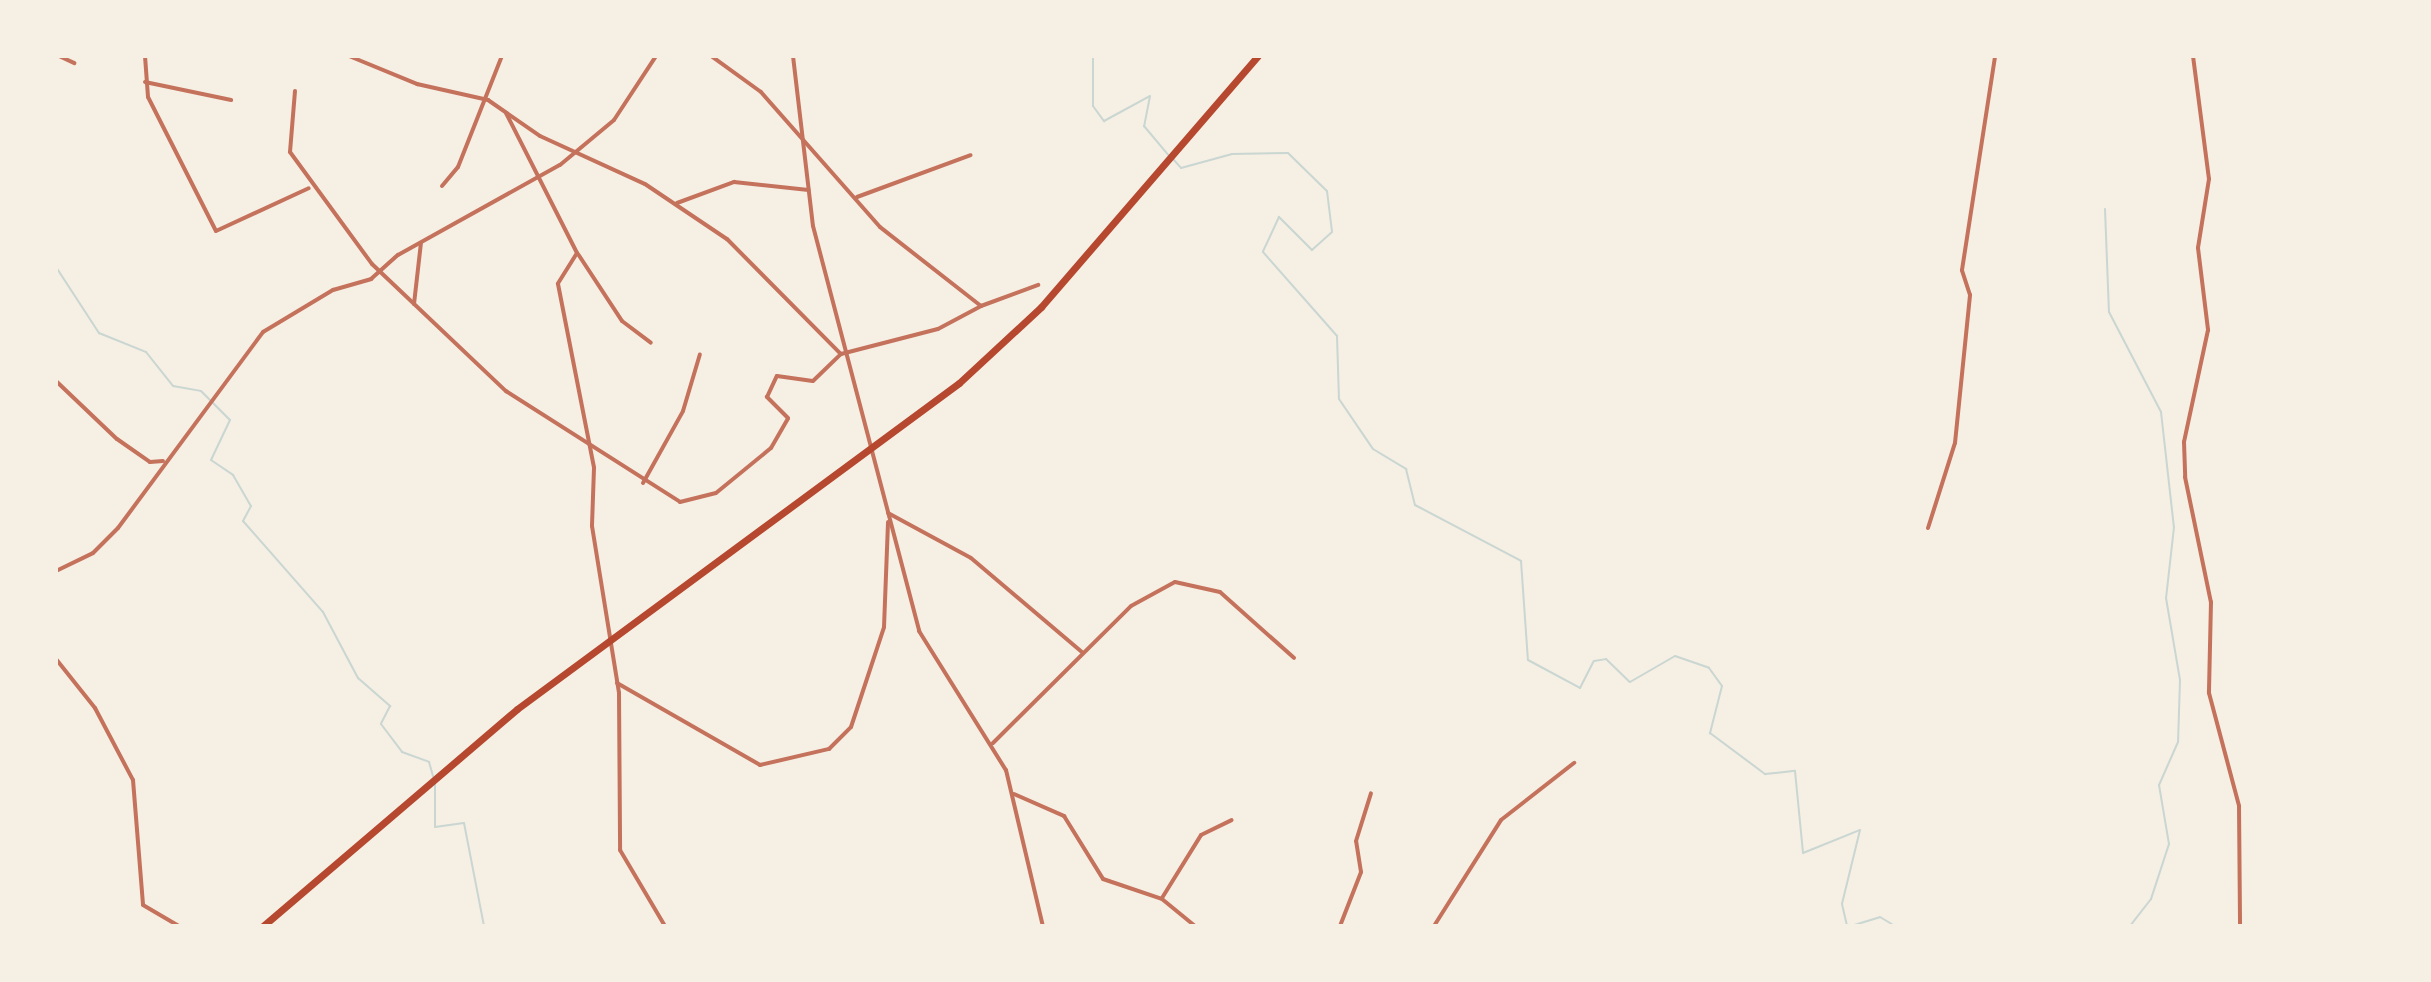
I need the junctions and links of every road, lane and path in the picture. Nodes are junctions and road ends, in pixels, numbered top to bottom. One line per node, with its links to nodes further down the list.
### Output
1 (59, 56): 11 (street)
2 (145, 56): 12 (street)
3 (349, 56): 15 (street)
4 (502, 56): 15 (street)
5 (656, 56): 18 (street)
6 (711, 56): 17 (street)
7 (793, 56): 17 (street)
8 (1258, 56): 37 (main road)
9 (1995, 56): 41 (street)
10 (2193, 56): 61 (street)
11 (74, 63)
12 (145, 82): 14 (street); 22 (street)
13 (295, 91): 22 (street)
14 (231, 100)
15 (488, 100): 16 (street); 21 (street)
16 (506, 113): 18 (street); 20 (street)
17 (806, 142): 23 (street); 24 (street)
18 (580, 150): 20 (street); 25 (street)
19 (971, 155): 24 (street)
20 (542, 177): 26 (street); 27 (street)
21 (442, 186)
22 (309, 188): 28 (street)
23 (809, 190): 25 (street); 34 (street)
24 (857, 197): 31 (street)
25 (676, 203): 34 (street)
26 (421, 242): 28 (street); 30 (street)
27 (577, 253): 32 (street); 36 (street)
28 (381, 271): 30 (street); 38 (street)
29 (1038, 285): 31 (street)
30 (414, 304): 36 (street)
31 (981, 306): 34 (street)
32 (651, 343)
33 (700, 354): 39 (street)
34 (841, 354): 37 (street); 39 (street)
35 (56, 381): 38 (street)
36 (589, 444): 39 (street); 43 (street)
37 (870, 451): 40 (street); 43 (main road)
38 (165, 460): 42 (street)
39 (643, 483)
40 (888, 513): 44 (street); 47 (street); 48 (street)
41 (1928, 528)
42 (56, 571)
43 (611, 636): 47 (street); 55 (main road)
44 (1082, 652): 45 (street); 48 (street)
45 (1294, 658)
46 (56, 659): 54 (street)
47 (617, 683): 56 (street)
48 (993, 743): 51 (street)
49 (1574, 763): 60 (street)
50 (1371, 793): 59 (street)
51 (1014, 794): 53 (street); 57 (street)
52 (1232, 820): 53 (street)
53 (1162, 899): 58 (street)
54 (179, 926)
55 (263, 926)
56 (665, 926)
57 (1043, 926)
58 (1195, 926)
59 (1340, 926)
60 (1434, 926)
61 (2240, 926)

